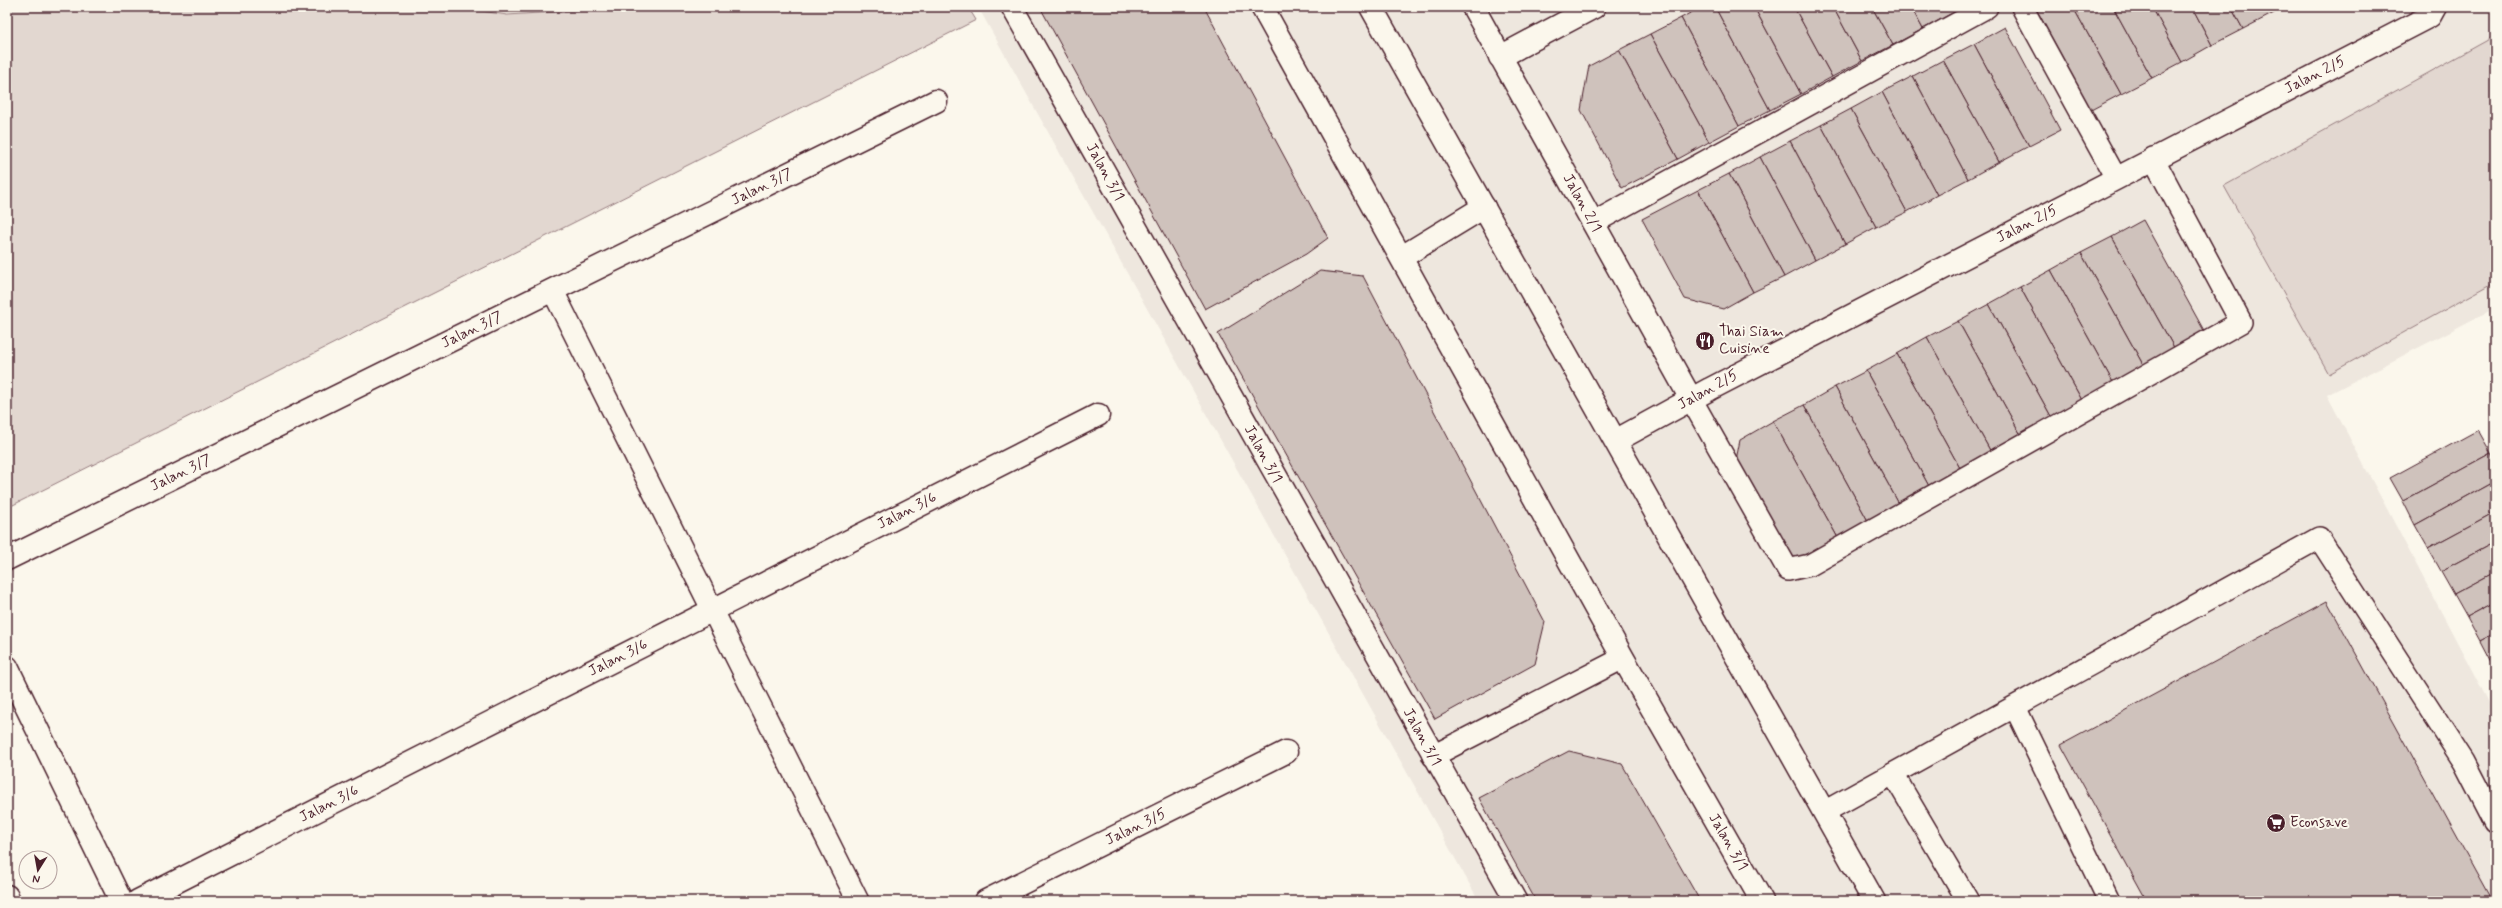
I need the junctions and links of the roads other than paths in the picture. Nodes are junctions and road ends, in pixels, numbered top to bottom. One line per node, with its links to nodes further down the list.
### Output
1 (1012, 7): 26 (lane, Jalan 3/1)
2 (1262, 7): 15 (street, Jalan 3/1)
3 (1371, 7): 13 (street)
4 (1473, 7): 9 (street, Jalan 2/1)
5 (1594, 7): 9 (street)
6 (1987, 7): 14 (lane)
7 (2022, 7): 12 (lane)
8 (2435, 7): 11 (street, Jalan 2/5)
9 (1500, 57): 14 (street, Jalan 2/1)
10 (936, 101): 16 (street, Jalan 3/7)
11 (2153, 158): 12 (street, Jalan 2/5); 17 (lane)
12 (2116, 178): 17 (street, Jalan 2/5)
13 (1484, 207): 15 (street); 19 (street)
14 (1593, 223): 17 (street, Jalan 2/1)
15 (1402, 258): 22 (street, Jalan 3/1)
16 (553, 291): 20 (street, Jalan 3/7); 21 (lane)
17 (1691, 399): 19 (street, Jalan 2/5)
18 (1098, 414): 21 (street, Jalan 3/6)
19 (1617, 440): 28 (street)
20 (7, 559)
21 (712, 610): 33 (street, Jalan 3/6); 34 (lane)
22 (1623, 658): 26 (lane); 37 (street, Jalan 3/1)
23 (7, 667): 32 (street)
24 (2014, 707): 27 (lane); 29 (lane); 40 (lane)
25 (1286, 752): 35 (street, Jalan 3/5)
26 (1433, 756): 36 (lane, Jalan 3/1)
27 (1893, 774): 28 (lane); 39 (lane)
28 (1824, 812): 38 (street)
29 (2495, 822)
30 (7, 896): 31 (street)
31 (9, 901)
32 (121, 901)
33 (138, 901)
34 (858, 901)
35 (986, 901)
36 (1516, 901)
37 (1762, 901)
38 (1874, 901)
39 (1968, 901)
40 (2109, 901)

